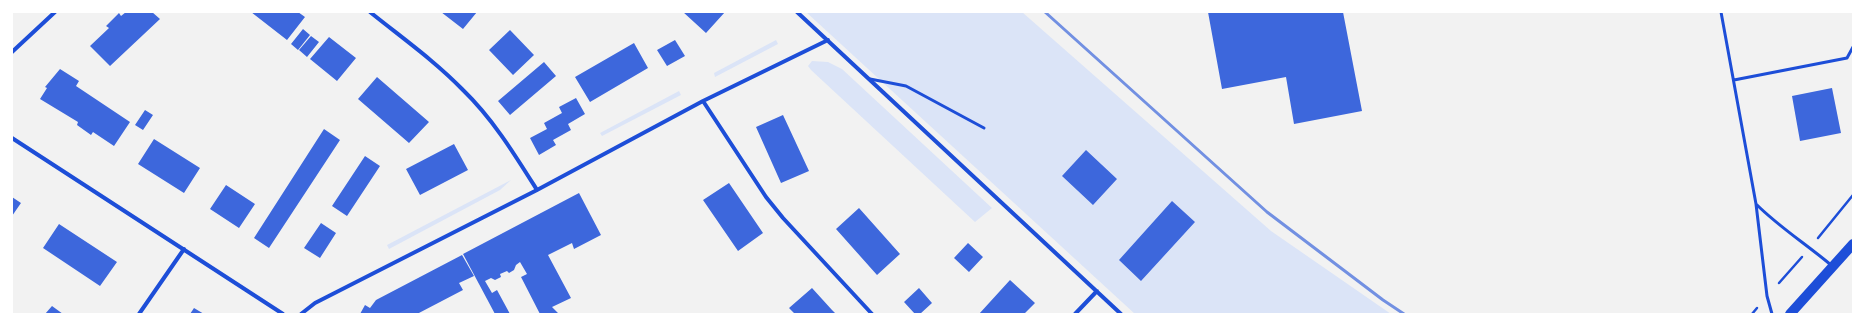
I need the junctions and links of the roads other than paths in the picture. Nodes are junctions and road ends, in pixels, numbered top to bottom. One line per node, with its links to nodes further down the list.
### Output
1 (55, 12): 7 (street)
2 (370, 12): 13 (street)
3 (797, 12): 5 (street)
4 (1721, 12): 9 (lane)
5 (828, 40): 8 (street); 10 (street)
6 (1853, 47): 9 (lane)
7 (12, 52)
8 (870, 79): 11 (lane); 18 (street)
9 (1734, 80): 14 (lane)
10 (703, 101): 13 (street); 22 (street)
11 (984, 128)
12 (12, 138): 16 (street)
13 (536, 190): 21 (street)
14 (1756, 204): 17 (lane); 25 (lane)
15 (1853, 244): 17 (main road)
16 (184, 250): 19 (street); 20 (street)
17 (1833, 266): 26 (main road)
18 (1097, 291): 23 (street); 24 (street)
19 (139, 314)
20 (282, 314)
21 (301, 314)
22 (872, 314)
23 (1075, 314)
24 (1121, 314)
25 (1772, 314)
26 (1790, 314)

